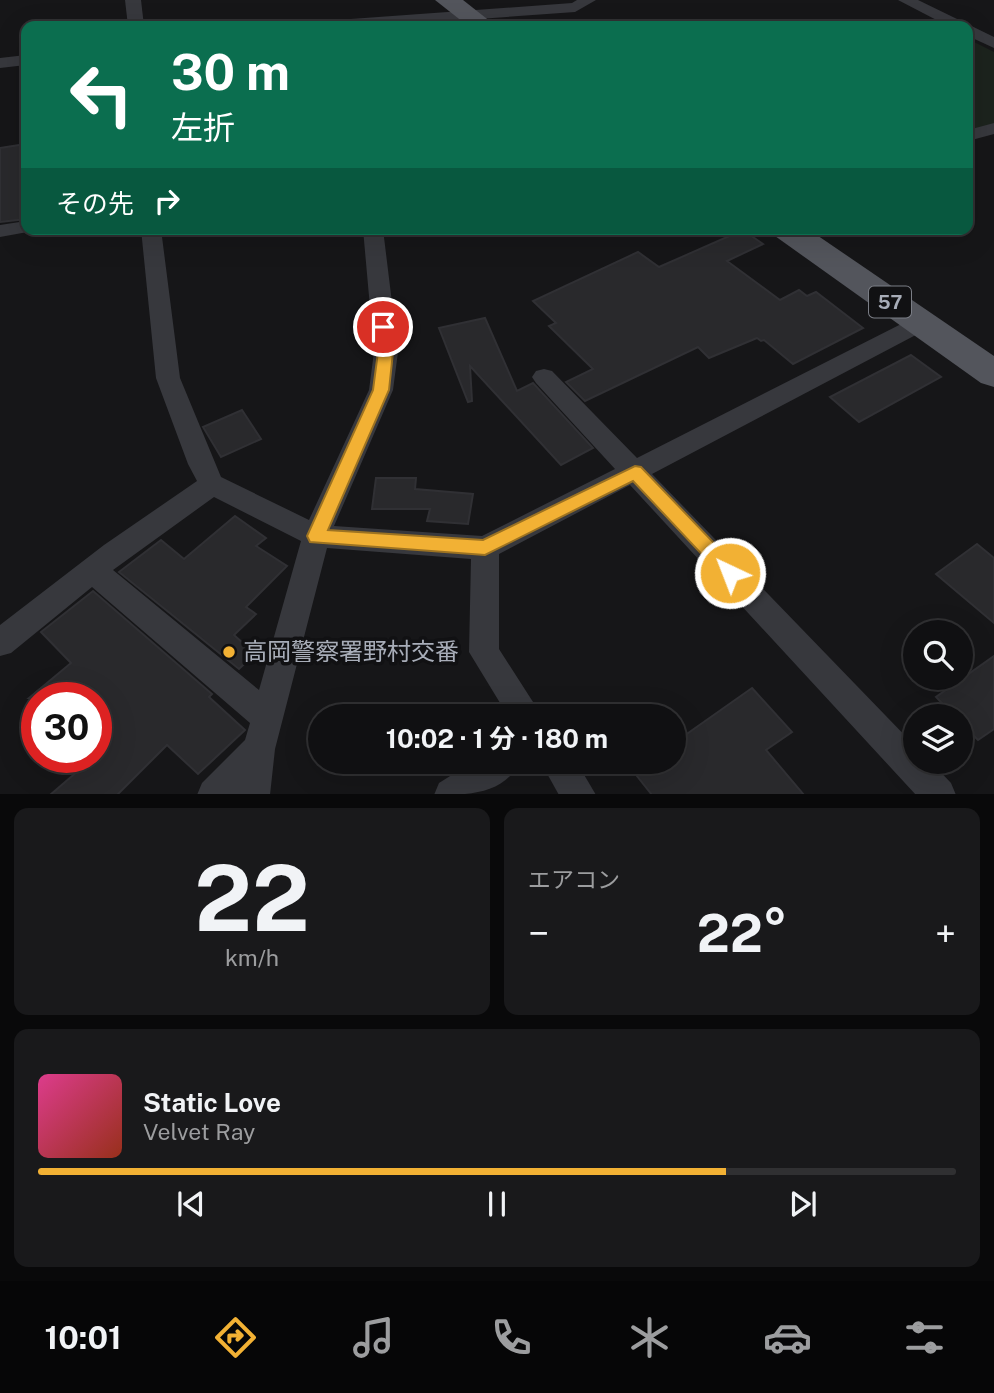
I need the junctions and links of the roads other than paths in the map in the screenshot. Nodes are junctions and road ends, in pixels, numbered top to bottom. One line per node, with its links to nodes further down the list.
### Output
1 (133, 0): 5 (street)
2 (447, 0): 6 (main road)
3 (588, 0): 6 (street)
4 (906, 0): 7 (street)
5 (135, 21)
6 (476, 21)
7 (950, 21)
8 (973, 32): 9 (street)
9 (994, 43)
10 (21, 61): 11 (street)
11 (0, 63)
12 (994, 128): 13 (street)
13 (973, 134)
14 (21, 228): 15 (street)
15 (0, 231)
16 (152, 235): 23 (street)
17 (374, 235): 24 (street)
18 (795, 235): 19 (main road, 57)
19 (921, 323): 20 (main road, 57); 22 (street)
20 (994, 374)
21 (544, 377): 22 (street)
22 (635, 472): 25 (street); 36 (street)
23 (212, 484): 24 (street); 26 (street)
24 (316, 536): 25 (street); 29 (street)
25 (485, 548): 28 (street)
26 (93, 570): 27 (street); 29 (street)
27 (0, 643)
28 (518, 704)
29 (263, 733): 32 (street); 33 (street)
30 (484, 774): 34 (street)
31 (565, 774): 35 (street)
32 (214, 794)
33 (253, 794)
34 (451, 794)
35 (579, 794)
36 (939, 794)

